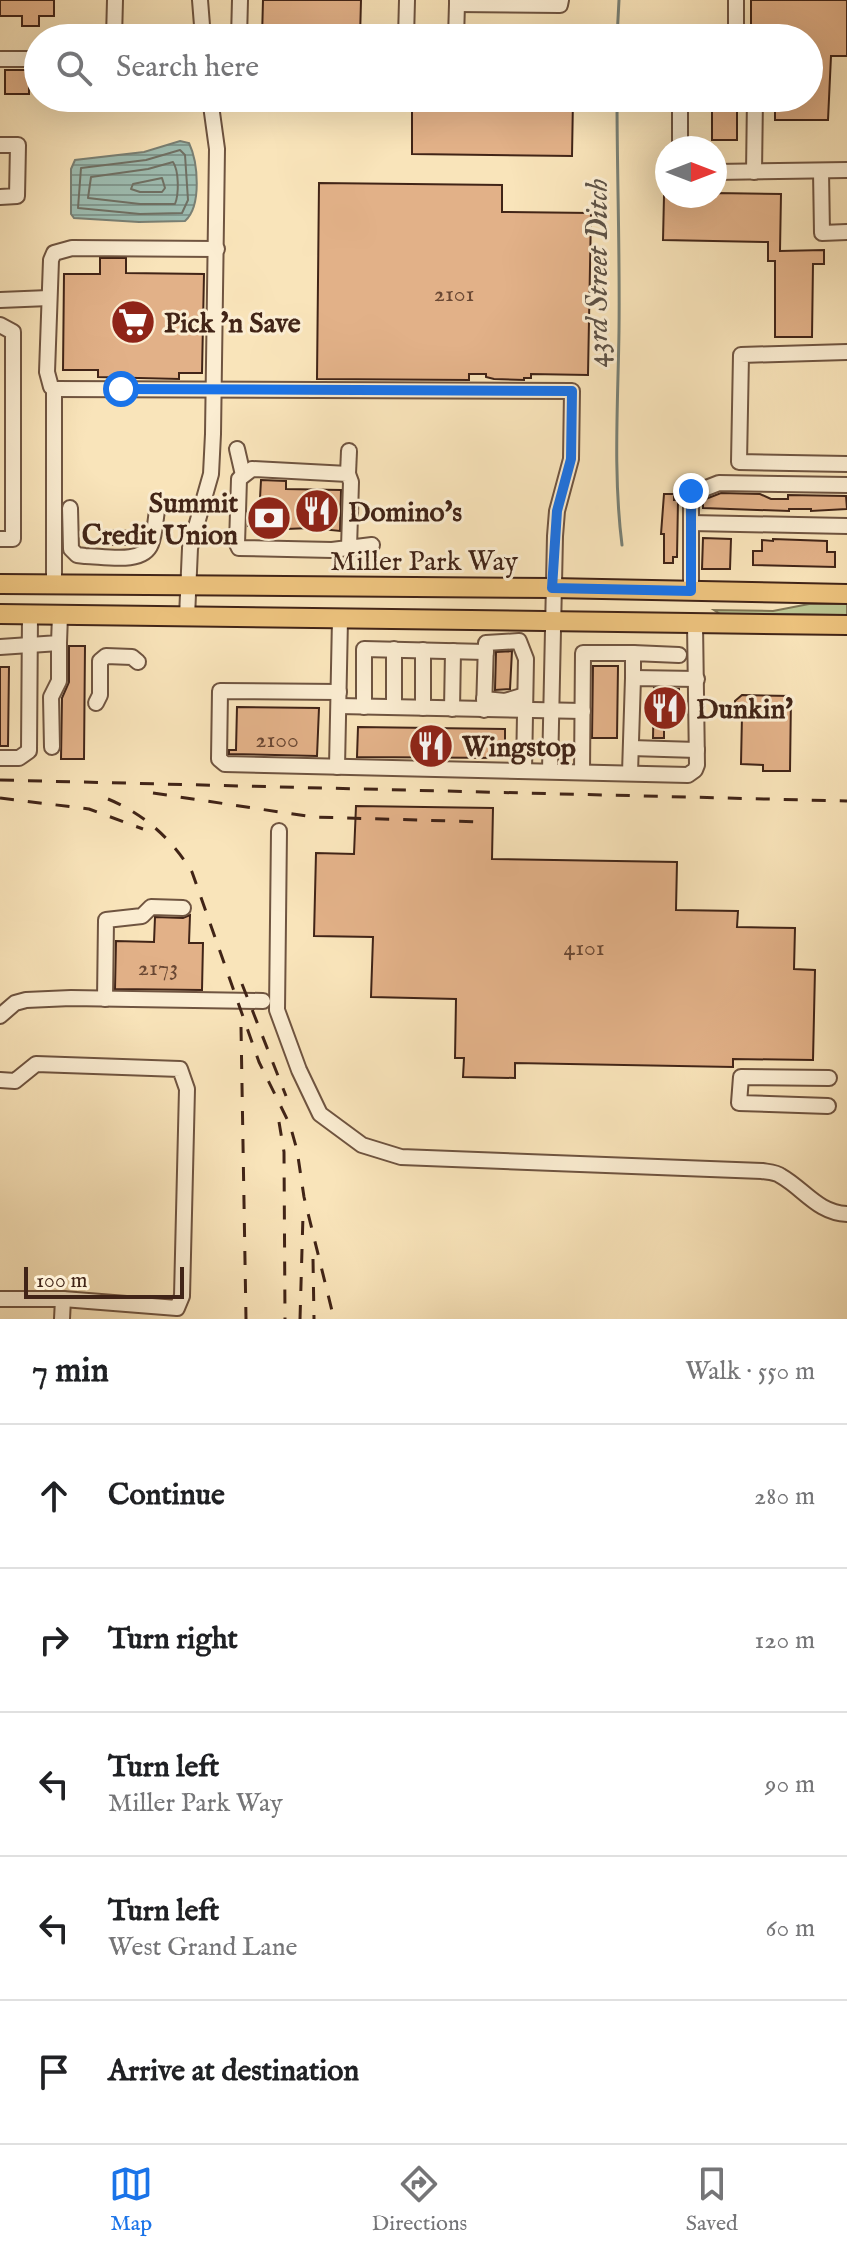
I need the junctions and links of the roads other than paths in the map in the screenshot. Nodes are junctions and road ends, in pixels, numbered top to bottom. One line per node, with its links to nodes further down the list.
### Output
1 (115, 0): 8 (street)
2 (200, 0): 9 (street)
3 (240, 0): 10 (street)
4 (407, 0): 11 (street)
5 (561, 0): 7 (street)
6 (736, 0): 13 (street)
7 (457, 2): 12 (street)
8 (114, 24)
9 (202, 24)
10 (239, 24)
11 (406, 24)
12 (456, 24)
13 (736, 24)
14 (0, 59): 15 (street)
15 (24, 59)
16 (212, 112): 27 (street)
17 (680, 112): 19 (street)
18 (755, 112): 24 (street)
19 (680, 136)
20 (0, 145): 25 (street)
21 (847, 170): 22 (street)
22 (821, 171): 24 (street); 26 (street)
23 (727, 172): 24 (street)
24 (754, 172)
25 (0, 197)
26 (847, 232)
27 (217, 249): 28 (street); 33 (street)
28 (49, 298): 29 (street); 32 (street)
29 (0, 300)
30 (0, 325): 44 (street)
31 (847, 352): 36 (street)
32 (54, 389): 33 (street); 48 (street)
33 (213, 389): 49 (street); 50 (street)
34 (237, 449): 38 (street)
35 (349, 451): 37 (street)
36 (847, 464)
37 (348, 474): 38 (street); 46 (street)
38 (243, 475): 46 (street)
39 (847, 485): 42 (street)
40 (70, 508): 41 (street)
41 (157, 511)
42 (691, 523): 43 (street); 51 (street)
43 (847, 526)
44 (0, 539)
45 (372, 545): 46 (street)
46 (349, 548)
47 (0, 584): 48 (main road, Miller Park Way)
48 (54, 585): 49 (main road, Miller Park Way)
49 (187, 587): 50 (main road, Miller Park Way); 56 (street)
50 (552, 588): 51 (main road, Miller Park Way); 58 (street)
51 (691, 591): 52 (main road, Miller Park Way); 59 (main road)
52 (847, 594)
53 (0, 614): 54 (main road)
54 (30, 615): 55 (main road); 63 (street)
55 (60, 615): 56 (main road); 61 (street)
56 (187, 617): 57 (main road)
57 (340, 619): 58 (main road); 73 (street)
58 (552, 621): 59 (main road); 81 (street)
59 (695, 624): 60 (main road); 72 (street)
60 (847, 625)
61 (59, 643): 63 (street); 83 (street)
62 (0, 647): 63 (street)
63 (28, 647): 86 (street)
64 (394, 649): 65 (street); 77 (street); 78 (street)
65 (423, 650): 66 (street); 79 (street)
66 (453, 651): 67 (street); 80 (street)
67 (486, 652): 75 (street); 76 (street)
68 (633, 653): 69 (street); 71 (street); 82 (street)
69 (679, 655)
70 (138, 662): 74 (street)
71 (633, 678): 72 (street); 84 (street)
72 (697, 679): 85 (street)
73 (339, 699): 77 (street); 87 (street); 87 (street)
74 (96, 703)
75 (524, 703): 76 (street); 81 (street); 88 (street)
76 (484, 704): 80 (street)
77 (364, 707): 78 (street)
78 (394, 707): 79 (street)
79 (423, 708): 80 (street)
80 (452, 709)
81 (550, 711): 82 (street); 89 (street)
82 (583, 711): 90 (street)
83 (52, 747)
84 (631, 748): 85 (street); 91 (street)
85 (697, 750): 91 (street)
86 (0, 758)
87 (337, 767): 88 (street)
88 (524, 771): 89 (street)
89 (550, 771): 90 (street)
90 (582, 772): 91 (street)
91 (630, 773)
92 (279, 831): 100 (street)
93 (183, 908): 94 (street)
94 (105, 999): 95 (street); 96 (street)
95 (263, 1001)
96 (0, 1016)
97 (829, 1078): 99 (street)
98 (0, 1080): 102 (street)
99 (828, 1106)
100 (847, 1214)
101 (0, 1299): 102 (street)
102 (63, 1299): 103 (street)
103 (62, 1319)

